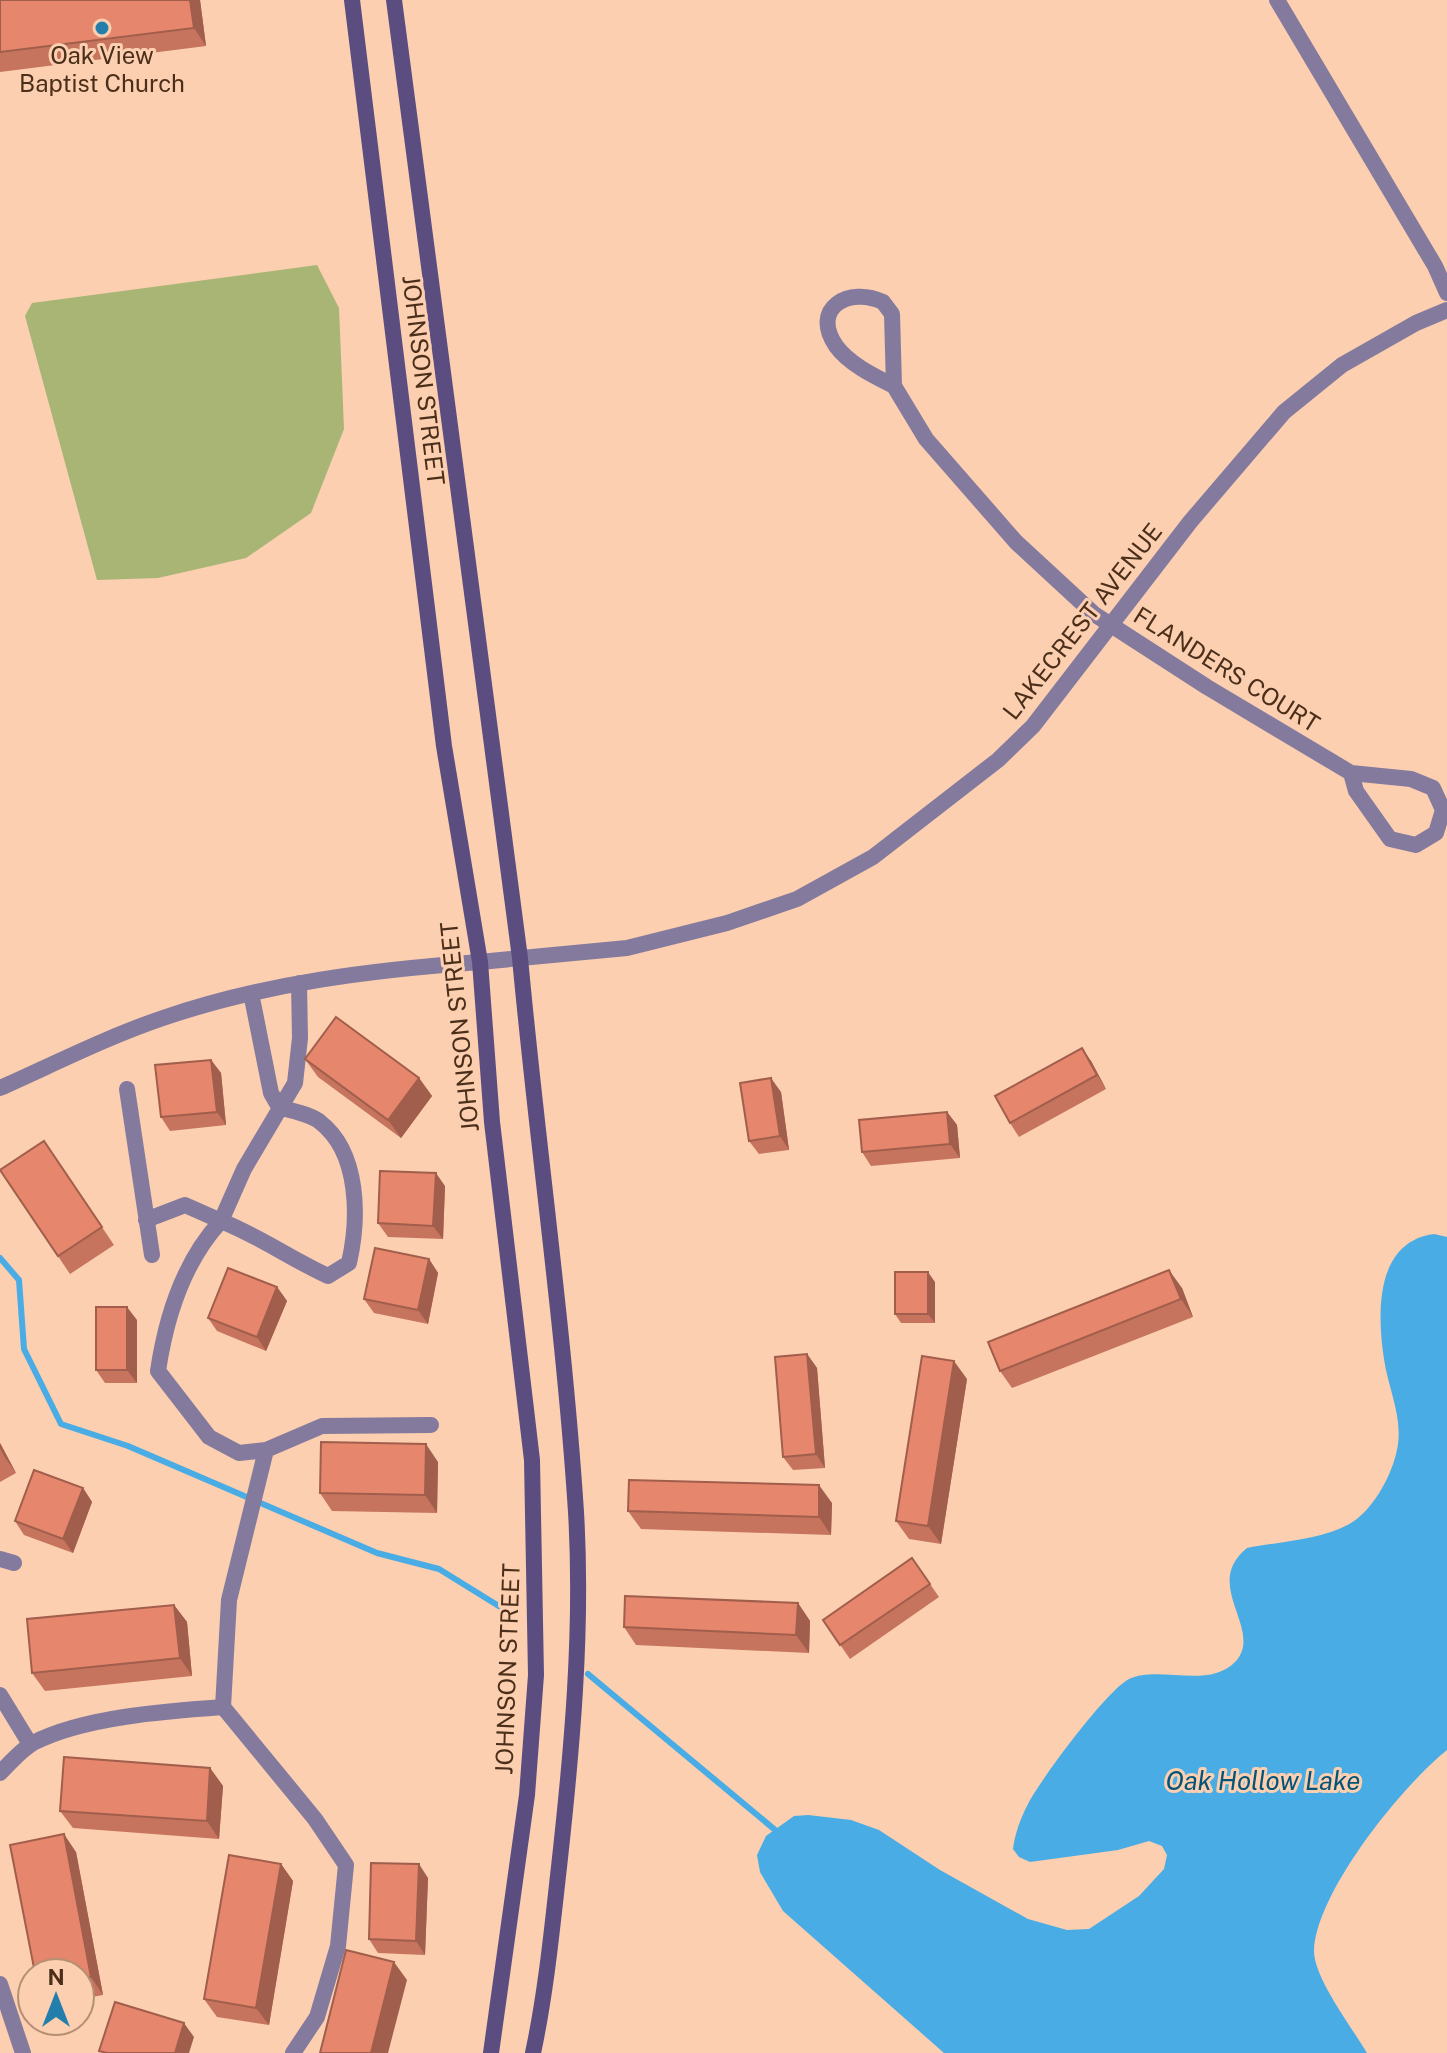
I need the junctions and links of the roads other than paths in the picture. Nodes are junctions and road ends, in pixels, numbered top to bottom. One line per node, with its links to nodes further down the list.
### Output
1 (352, 0): 10 (main road, JOHNSON STREET)
2 (394, 0): 9 (main road, JOHNSON STREET)
3 (1277, 0): 4 (street)
4 (1447, 293)
5 (1447, 310): 7 (street, LAKECREST AVENUE)
6 (894, 386): 6 (street, FLANDERS COURT); 7 (street, FLANDERS COURT)
7 (1113, 627): 8 (street, FLANDERS COURT); 9 (street, LAKECREST AVENUE)
8 (1351, 773): 8 (street, FLANDERS COURT)
9 (520, 958): 10 (street, LAKECREST AVENUE); 29 (main road, JOHNSON STREET)
10 (480, 962): 11 (street, LAKECREST AVENUE); 28 (main road, JOHNSON STREET)
11 (299, 983): 12 (street, LAKECREST AVENUE); 15 (street)
12 (251, 993): 13 (street, LAKECREST AVENUE); 15 (street)
13 (0, 1088)
14 (127, 1089): 16 (street)
15 (279, 1107): 17 (street); 17 (street)
16 (146, 1220): 17 (street); 18 (street)
17 (221, 1221): 20 (street)
18 (152, 1255)
19 (431, 1425): 20 (street)
20 (266, 1450): 22 (street)
21 (0, 1695): 23 (street)
22 (223, 1707): 23 (street); 27 (street)
23 (30, 1744): 24 (street)
24 (0, 1773)
25 (0, 1984): 26 (street)
26 (23, 2053)
27 (293, 2053)
28 (491, 2053)
29 (533, 2053)

